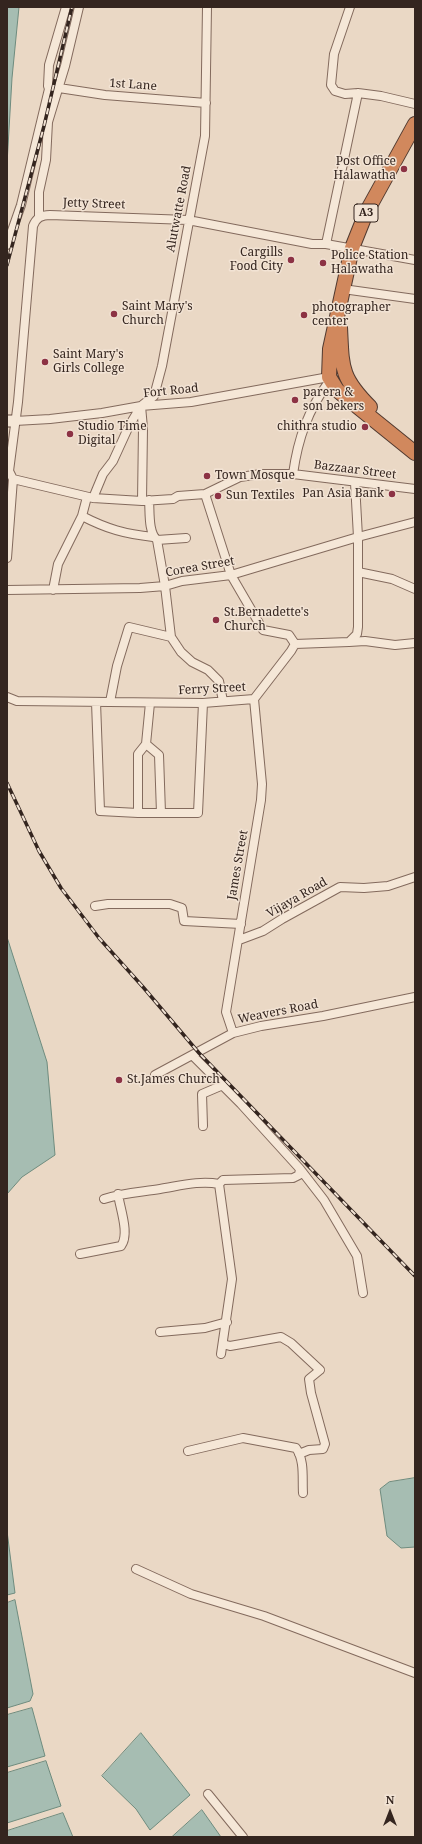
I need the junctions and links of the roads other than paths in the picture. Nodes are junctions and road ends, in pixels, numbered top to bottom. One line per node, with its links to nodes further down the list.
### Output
1 (66, 7): 5 (street)
2 (79, 7): 5 (street)
3 (207, 7): 7 (street, Alutwatte Road)
4 (350, 7): 6 (street)
5 (55, 90): 7 (street, 1st Lane); 10 (street); 13 (street)
6 (358, 93): 8 (street); 12 (street)
7 (206, 103): 11 (street, Alutwatte Road)
8 (415, 104)
9 (415, 124): 14 (highway, A3)
10 (39, 217): 11 (street, Jetty Street); 22 (street)
11 (188, 220): 12 (street, Jetty Street); 21 (street, Alutwatte Road)
12 (326, 244): 14 (street, Jetty Street)
13 (7, 245)
14 (352, 248): 15 (street, Jetty Street); 16 (highway, A3)
15 (415, 260)
16 (343, 289): 17 (street); 18 (highway, A3)
17 (415, 299)
18 (340, 310): 19 (highway, A3); 20 (highway, A3)
19 (344, 372): 20 (highway); 23 (highway, A3)
20 (329, 377): 21 (street, Fort Road); 24 (highway); 25 (street)
21 (141, 406): 22 (street, Fort Road); 30 (street, Alutwatte Road); 31 (street)
22 (11, 421): 26 (street)
23 (415, 445)
24 (415, 453)
25 (293, 474): 27 (street, Bazzaar Street); 29 (street, Bazzaar Street)
26 (13, 479): 30 (street, Bazzaar Street); 37 (street)
27 (355, 483): 28 (street, Bazzaar Street); 34 (street)
28 (415, 489)
29 (205, 494): 31 (street, Bazzaar Street); 39 (street)
30 (90, 497): 31 (street, Bazzaar Street); 32 (street, Alutwatte Road)
31 (145, 500): 35 (street)
32 (82, 516): 35 (street); 43 (street, Alutwatte Road)
33 (415, 522): 34 (street, Corea Street)
34 (358, 537): 38 (street); 39 (street, Corea Street)
35 (155, 538): 36 (street); 40 (street)
36 (186, 538)
37 (7, 558)
38 (358, 572): 41 (street); 45 (street)
39 (231, 575): 40 (street, Corea Street); 47 (street)
40 (165, 586): 43 (street, Corea Street); 44 (street)
41 (415, 588)
42 (7, 590): 43 (street, Corea Street)
43 (54, 590)
44 (171, 637): 50 (street); 52 (street)
45 (348, 642): 46 (street); 47 (street)
46 (415, 643)
47 (295, 644): 49 (street, Ferry Street)
48 (7, 697): 51 (street, Ferry Street)
49 (254, 699): 50 (street, Ferry Street); 60 (street, James Street)
50 (223, 701): 54 (street, Ferry Street)
51 (96, 702): 52 (street, Ferry Street); 56 (street)
52 (110, 702): 53 (street, Ferry Street)
53 (150, 703): 54 (street, Ferry Street); 55 (street)
54 (202, 703): 57 (street)
55 (146, 744): 56 (street); 57 (street)
56 (138, 813): 57 (street)
57 (162, 813)
58 (415, 878): 61 (street, Vijaya Road)
59 (95, 906): 60 (street)
60 (241, 924): 61 (street, James Street)
61 (239, 940): 63 (street, James Street)
62 (415, 997): 63 (street, Weavers Road)
63 (233, 1033): 64 (street, Weavers Road)
64 (193, 1056): 65 (street, Weavers Road); 66 (street)
65 (155, 1075)
66 (222, 1086): 67 (street); 68 (street)
67 (203, 1126)
68 (300, 1169): 69 (street); 73 (street)
69 (219, 1184): 70 (street); 74 (street)
70 (118, 1194): 71 (street); 72 (street)
71 (104, 1199)
72 (80, 1254)
73 (363, 1293)
74 (227, 1322): 75 (street); 76 (street)
75 (160, 1332)
76 (223, 1344): 77 (street); 79 (street)
77 (221, 1354)
78 (188, 1451): 79 (street)
79 (300, 1454): 80 (street)
80 (303, 1493)
81 (136, 1569): 82 (street)
82 (415, 1673)
83 (208, 1794): 84 (street)
84 (243, 1837)

